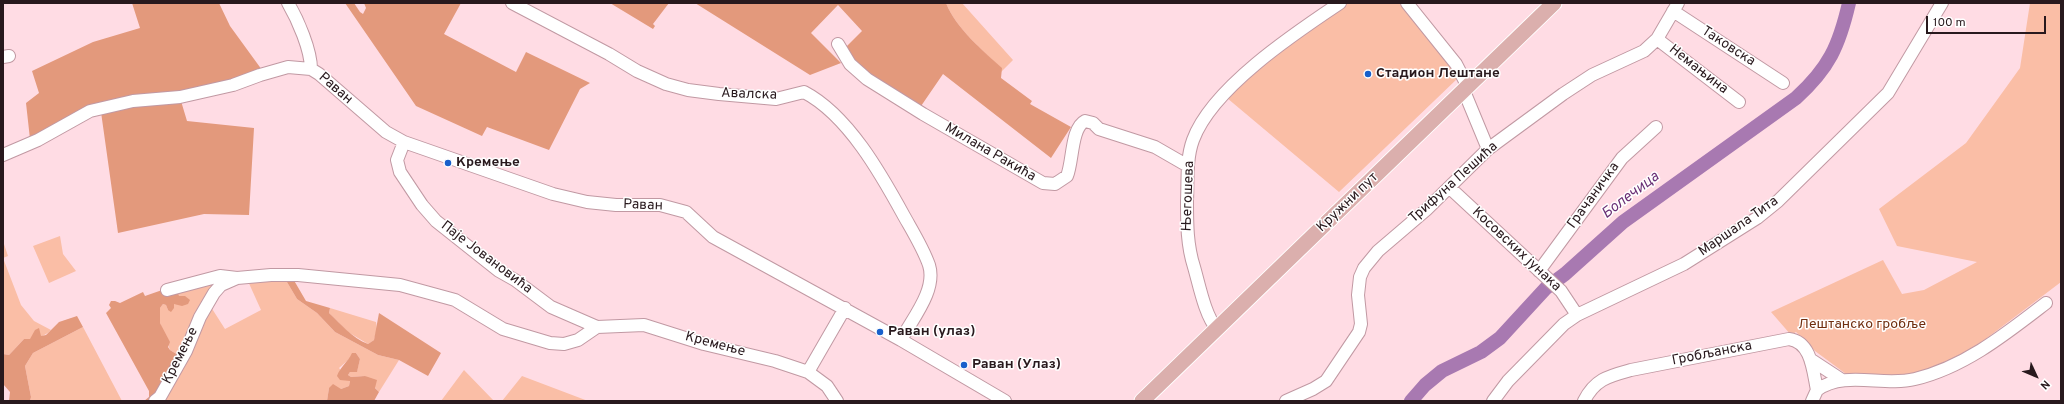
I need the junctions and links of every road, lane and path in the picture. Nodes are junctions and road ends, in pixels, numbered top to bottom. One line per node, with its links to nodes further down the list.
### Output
1 (288, 3): 10 (street, Раван)
2 (512, 3): 28 (street, Авалска)
3 (1340, 3): 18 (street, Његошева)
4 (1407, 3): 12 (street)
5 (1554, 3): 12 (main road, Кружни пут)
6 (1942, 3): 25 (street, Маршала Тита)
7 (1676, 7): 8 (street, Трифуна Пешића); 11 (street, Таковска)
8 (1657, 39): 13 (street, Немањина); 16 (street, Трифуна Пешића)
9 (838, 44): 18 (street, Милана Ракића)
10 (311, 69): 15 (street, Раван); 17 (street, Раван)
11 (1783, 83)
12 (1466, 89): 16 (street); 27 (main road, Кружни пут)
13 (1739, 102)
14 (1656, 127): 21 (street, Грачаничка)
15 (404, 142): 24 (street, Раван); 26 (street, Паје Јовановића)
16 (1488, 149): 19 (street, Трифуна Пешића)
17 (3, 155)
18 (1188, 166): 27 (street, Његошева)
19 (1450, 188): 21 (street, Косовских јунака); 37 (street, Трифуна Пешића)
20 (237, 278): 22 (street, Кремење); 26 (street, Кремење); 33 (street, Кремење)
21 (1548, 279): 25 (street, Косовских јунака)
22 (168, 290)
23 (2046, 302): 31 (street, Гробљанска)
24 (845, 308): 28 (street, Раван); 30 (street)
25 (1577, 315): 39 (street, Маршала Тита)
26 (597, 327): 30 (street, Кремење)
27 (1217, 329): 36 (main road, Кружни пут)
28 (901, 340): 35 (street, Раван)
29 (1810, 359): 31 (street); 32 (street, Гробљанска); 40 (street, Гробљанска)
30 (808, 372): 34 (street, Кремење)
31 (1842, 380): 32 (street, Гробљанска)
32 (1814, 396)
33 (155, 401)
34 (837, 401)
35 (1004, 401)
36 (1142, 401)
37 (1286, 401)
38 (1484, 401): 39 (street)
39 (1493, 401)
40 (1584, 401)

